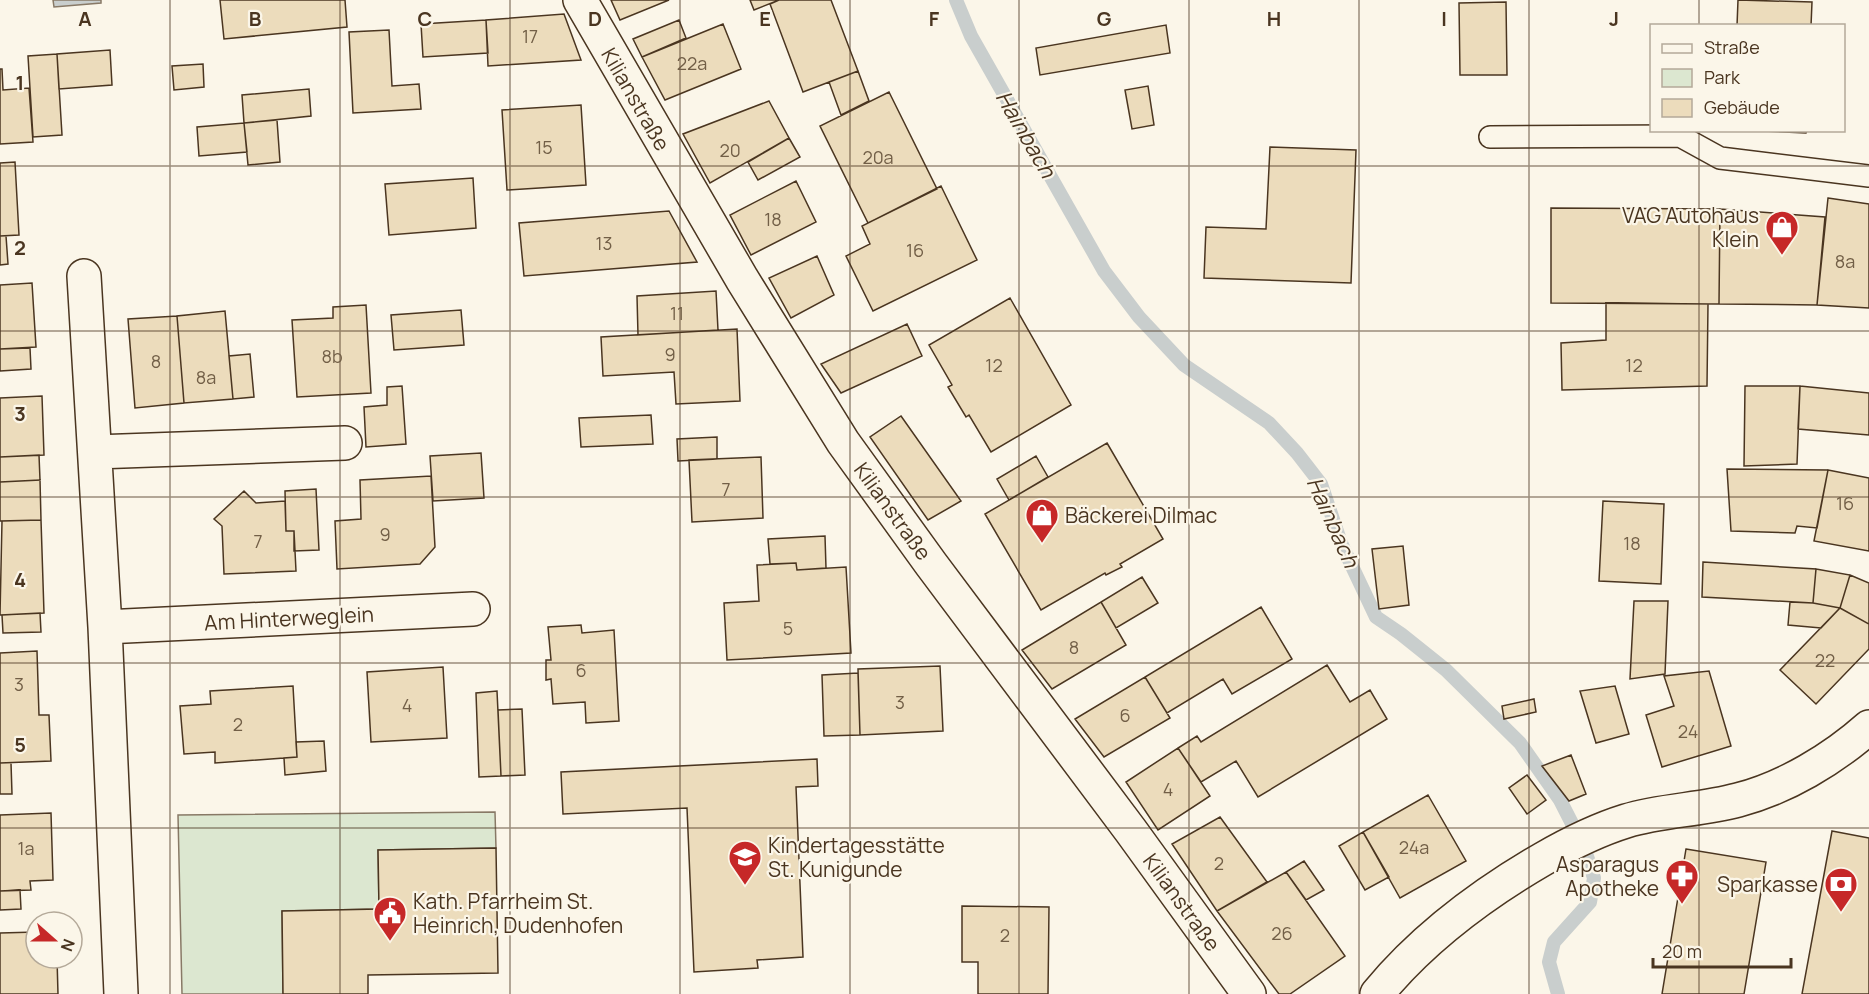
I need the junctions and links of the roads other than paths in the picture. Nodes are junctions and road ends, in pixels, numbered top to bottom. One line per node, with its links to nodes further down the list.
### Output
1 (580, 0): 11 (street, Kilianstraße)
2 (1490, 137): 3 (lane)
3 (1869, 176)
4 (84, 276): 6 (street)
5 (345, 442): 6 (street)
6 (95, 452): 8 (street)
7 (473, 609): 8 (street, Am Hinterweglein)
8 (105, 627): 10 (street)
9 (1869, 727): 12 (street)
10 (121, 994)
11 (1249, 994)
12 (1377, 994)

